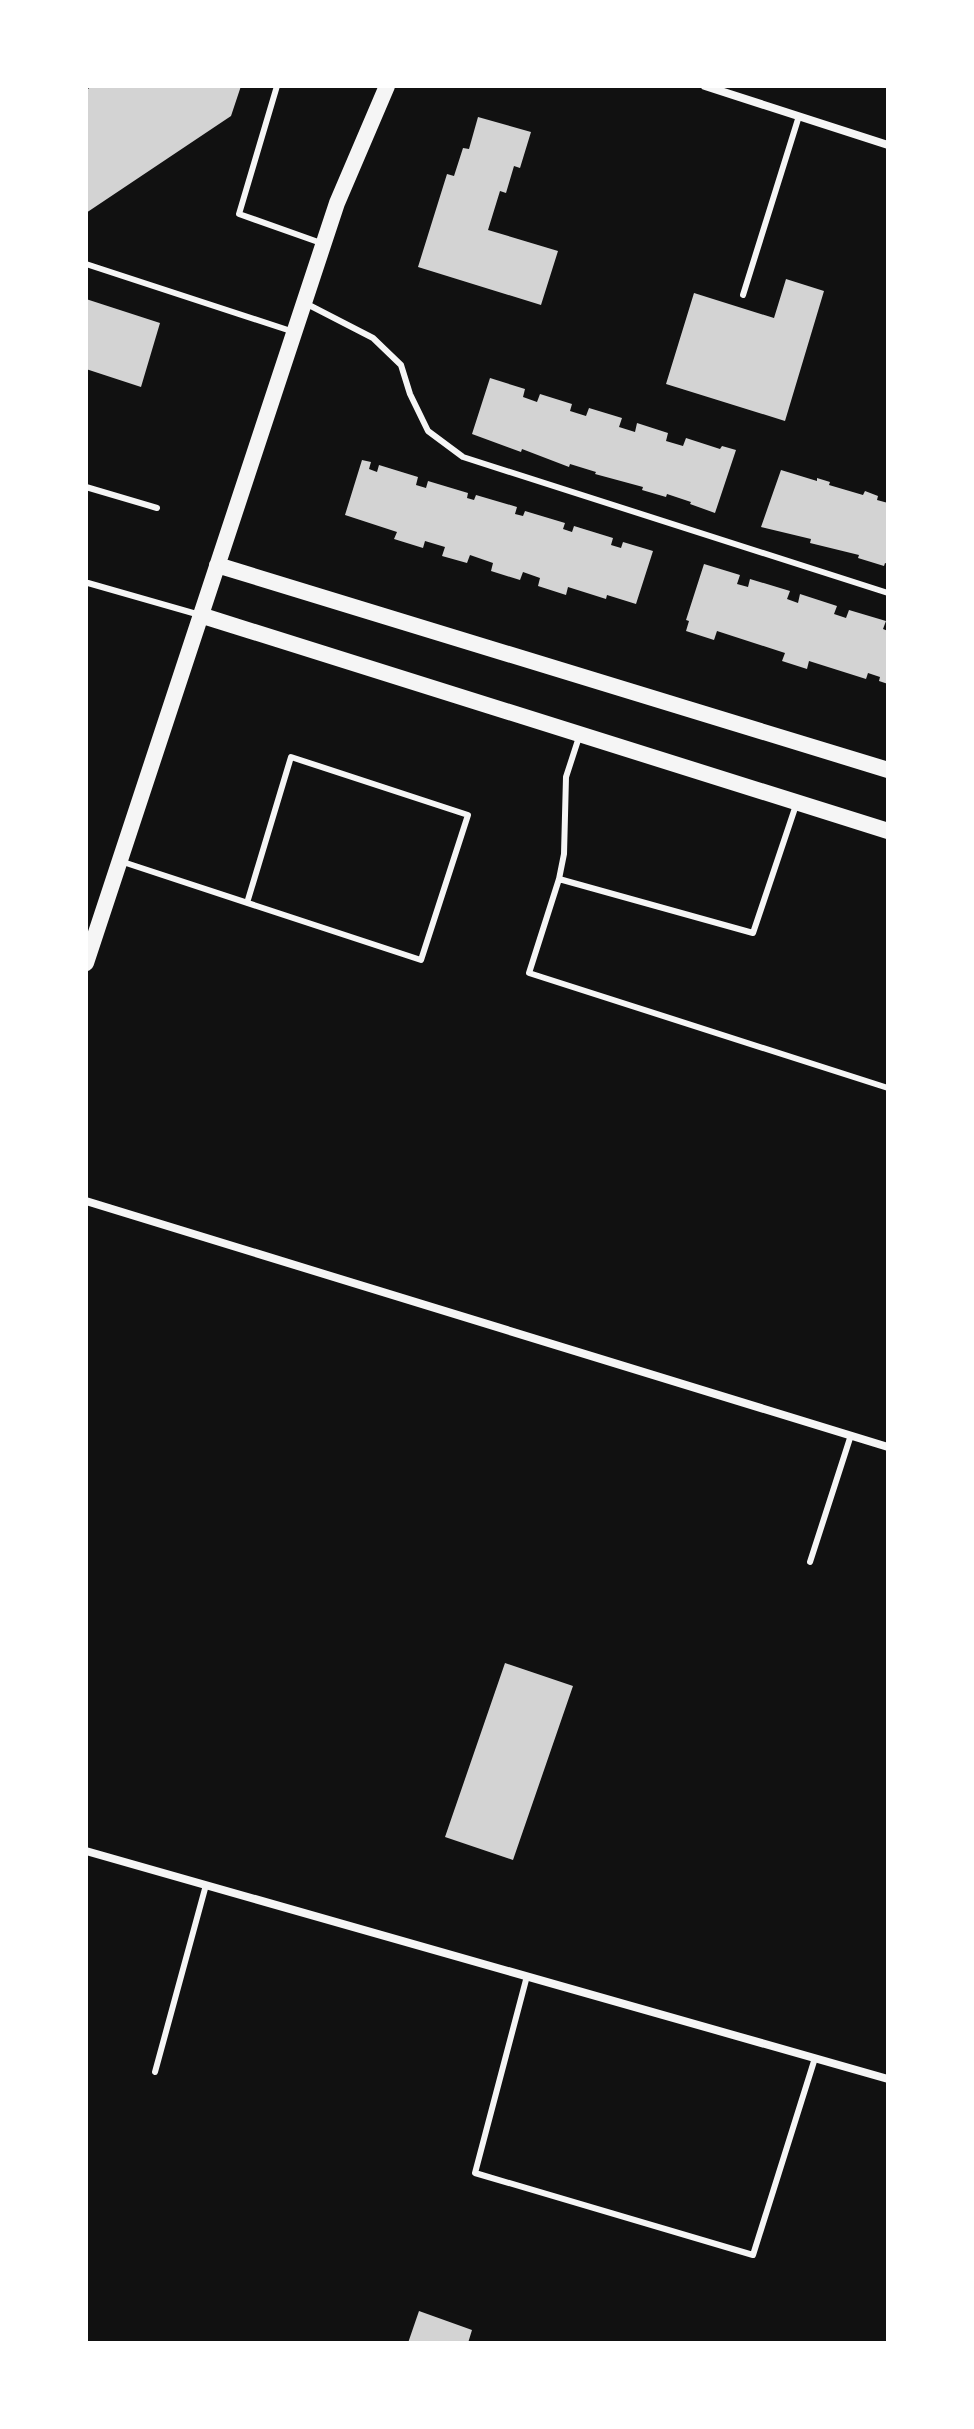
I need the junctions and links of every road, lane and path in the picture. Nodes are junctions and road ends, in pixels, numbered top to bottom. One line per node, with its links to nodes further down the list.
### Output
1 (277, 86): 6 (lane)
2 (387, 86): 6 (main road)
3 (708, 86): 4 (street)
4 (799, 116): 5 (street); 8 (lane)
5 (888, 145)
6 (324, 244): 9 (main road)
7 (86, 264): 10 (lane)
8 (743, 295)
9 (304, 302): 10 (main road); 15 (lane)
10 (294, 332): 13 (main road)
11 (86, 487): 12 (lane)
12 (157, 508)
13 (217, 565): 16 (main road); 18 (main road)
14 (87, 585): 16 (lane)
15 (888, 593)
16 (200, 615): 17 (main road); 21 (main road)
17 (580, 734): 19 (main road); 22 (lane)
18 (888, 770)
19 (797, 803): 20 (main road); 22 (lane)
20 (888, 831)
21 (119, 860): 23 (lane); 24 (main road)
22 (559, 879): 25 (lane)
23 (247, 903): 23 (lane)
24 (86, 960)
25 (888, 1088)
26 (86, 1201): 27 (street)
27 (851, 1435): 28 (street); 29 (lane)
28 (888, 1447)
29 (810, 1562)
30 (86, 1851): 31 (street)
31 (206, 1885): 32 (street); 34 (lane)
32 (527, 1976): 33 (street); 33 (lane)
33 (815, 2058): 35 (street)
34 (155, 2072)
35 (888, 2079)

